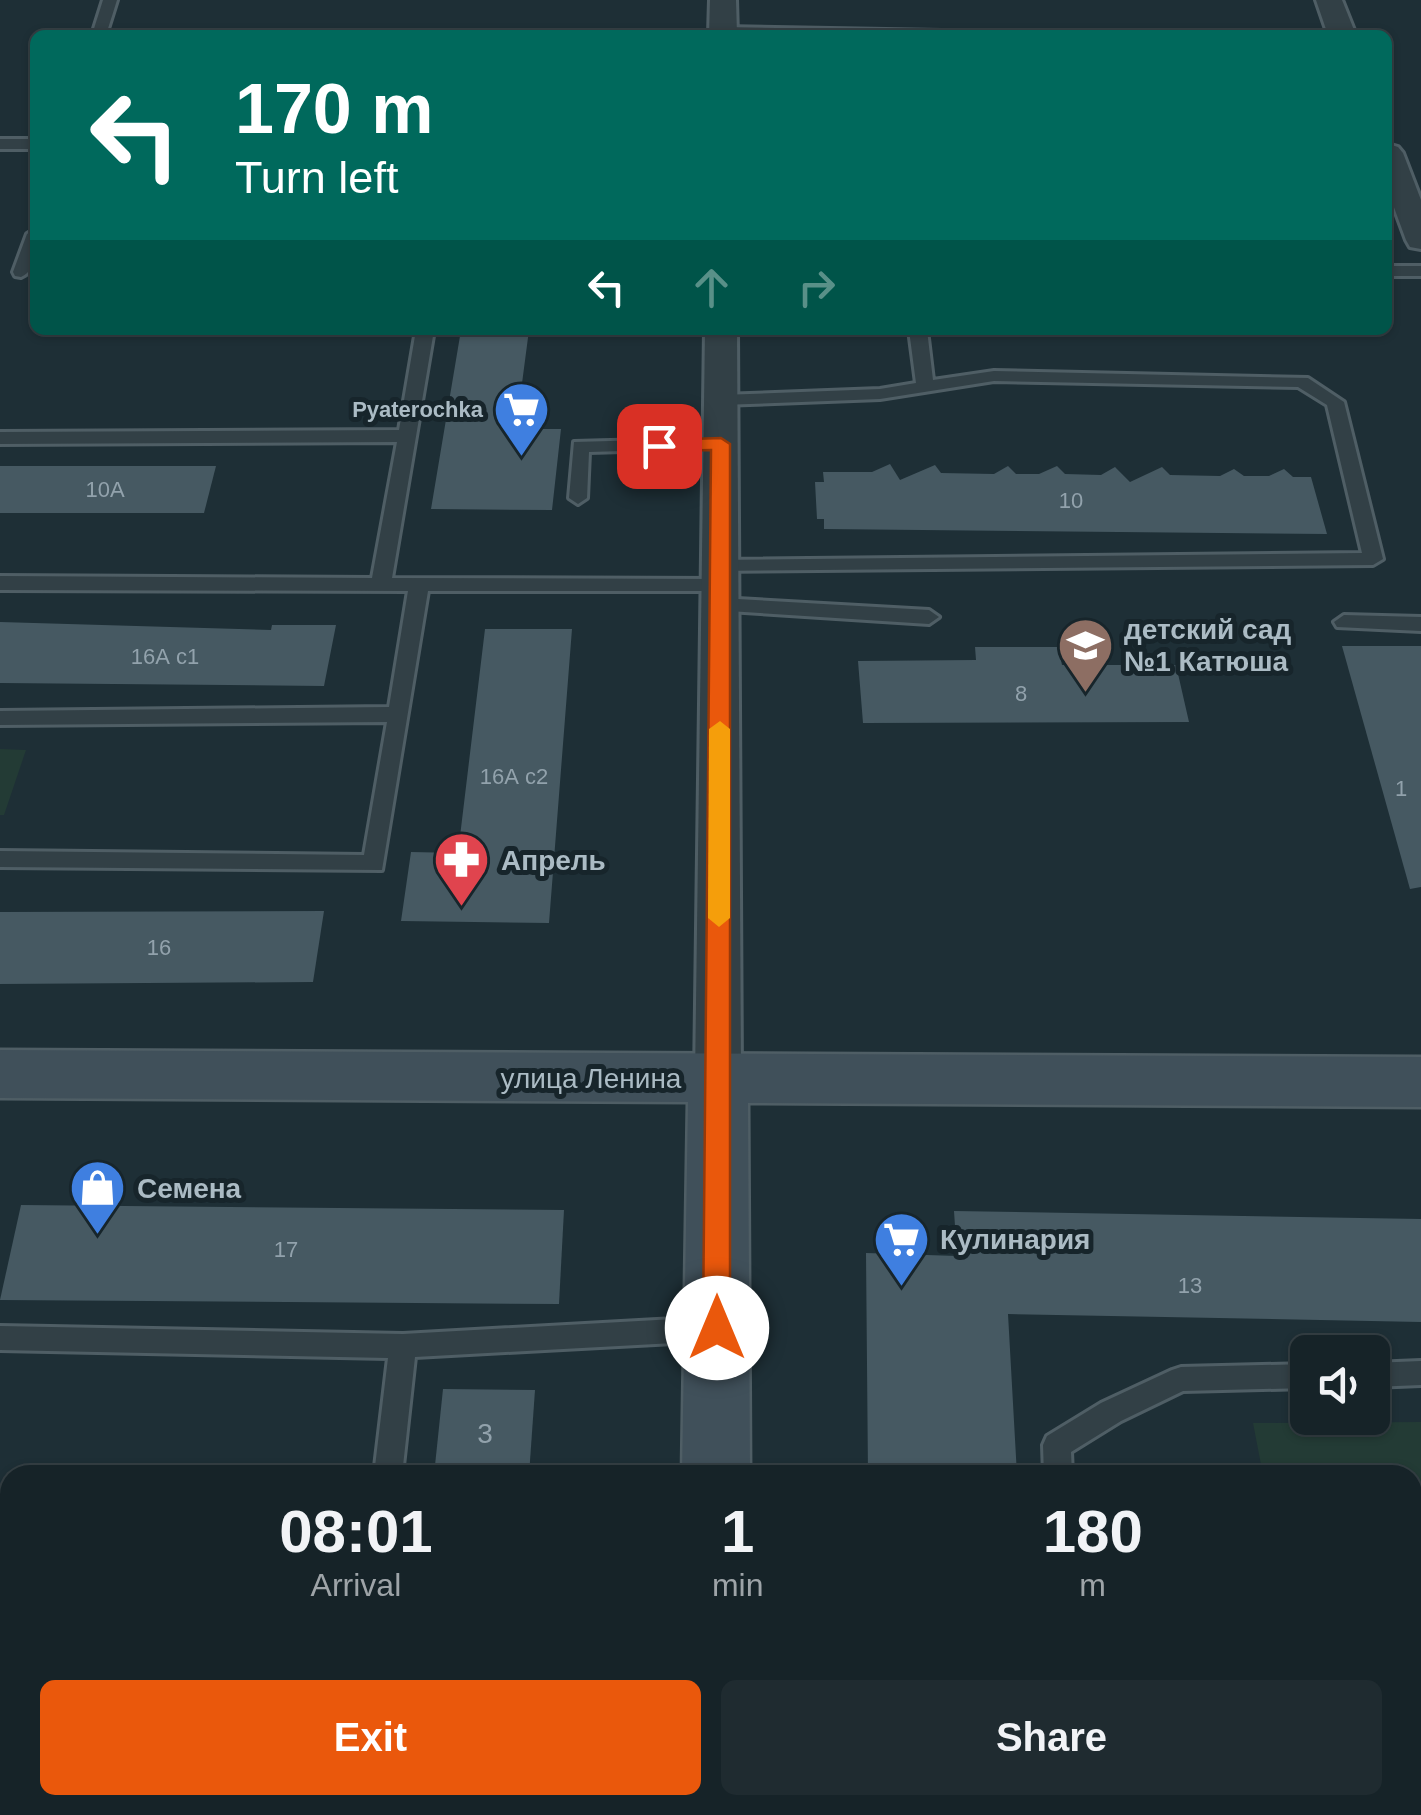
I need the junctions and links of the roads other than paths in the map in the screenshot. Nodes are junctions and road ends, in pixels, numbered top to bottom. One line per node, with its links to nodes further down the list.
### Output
1 (110, 0): 4 (lane)
2 (723, 0): 5 (street)
3 (1329, 0): 6 (street)
4 (101, 30)
5 (722, 30)
6 (1340, 30)
7 (0, 144): 8 (lane)
8 (30, 144)
9 (1392, 162): 10 (street)
10 (1417, 221)
11 (1392, 270): 12 (lane)
12 (1421, 270)
13 (0, 272): 14 (lane)
14 (28, 272)
15 (425, 335): 20 (lane)
16 (721, 335): 19 (street)
17 (919, 335): 18 (lane)
18 (926, 387): 19 (lane); 27 (lane)
19 (721, 400): 22 (street)
20 (406, 436): 21 (lane); 25 (lane)
21 (0, 438)
22 (721, 444): 23 (lane); 27 (street)
23 (578, 498)
24 (0, 583): 25 (lane)
25 (381, 585): 26 (lane)
26 (419, 585): 27 (lane); 31 (lane)
27 (720, 586): 28 (lane); 35 (street)
28 (929, 617)
29 (1344, 622): 30 (lane)
30 (1421, 624)
31 (396, 714): 32 (lane); 33 (lane)
32 (0, 718)
33 (0, 859)
34 (0, 1074): 35 (street, улица Ленина)
35 (718, 1078): 36 (street, улица Ленина); 37 (street)
36 (1421, 1082)
37 (717, 1328): 39 (lane); 44 (street)
38 (0, 1338): 39 (lane)
39 (402, 1346): 43 (lane)
40 (1421, 1373): 41 (lane)
41 (1390, 1374)
42 (1290, 1376): 45 (lane)
43 (389, 1465)
44 (716, 1465)
45 (1058, 1465)

